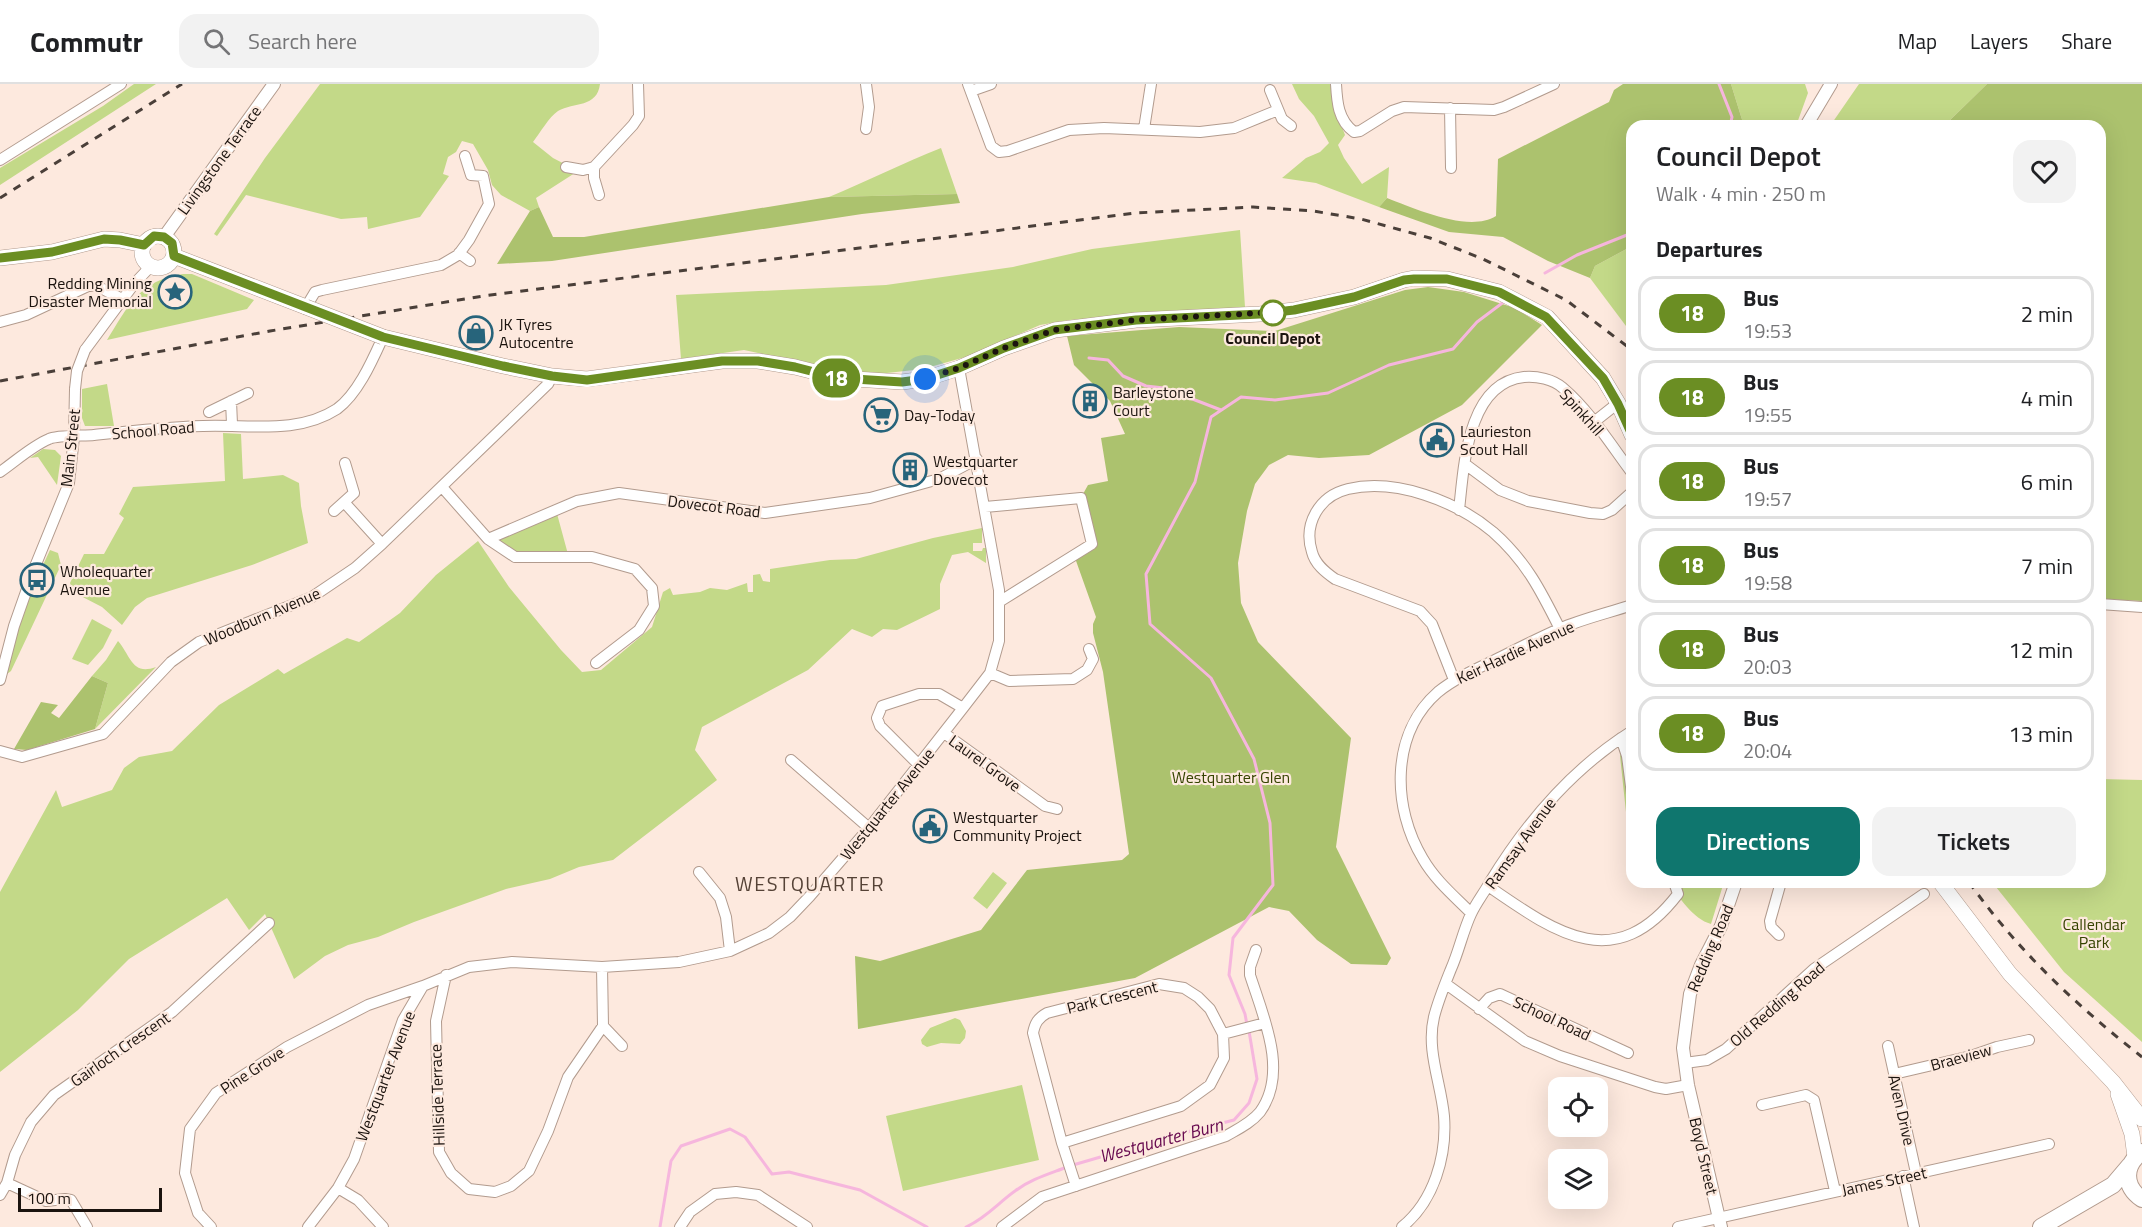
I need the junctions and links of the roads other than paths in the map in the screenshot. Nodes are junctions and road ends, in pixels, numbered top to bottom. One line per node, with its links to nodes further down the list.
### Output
1 (121, 84): 19 (street)
2 (274, 84): 24 (street, Livingstone Terrace)
3 (638, 84): 21 (street)
4 (866, 84): 16 (street)
5 (991, 84): 10 (street)
6 (1151, 84): 17 (street)
7 (1336, 84): 12 (street)
8 (1554, 84): 12 (street)
9 (1831, 84): 14 (street)
10 (969, 87): 17 (street)
11 (1270, 90): 13 (street)
12 (1450, 108): 22 (street)
13 (1278, 110): 15 (street); 17 (street)
14 (1810, 120)
15 (1291, 126)
16 (866, 129)
17 (1144, 129)
18 (465, 156): 26 (street)
19 (0, 160)
20 (566, 167): 21 (street)
21 (594, 167): 23 (street)
22 (1451, 168)
23 (599, 195)
24 (164, 237): 25 (main road); 27 (main road)
25 (144, 245): 28 (main road); 30 (main road)
26 (459, 253): 29 (street); 32 (street)
27 (174, 256): 30 (main road); 32 (main road)
28 (0, 258)
29 (470, 261)
30 (151, 266): 31 (street, Main Street)
31 (122, 299): 33 (street); 44 (street, Main Street, bridge)
32 (306, 307): 34 (main road, bridge)
33 (0, 322)
34 (383, 337): 36 (main road); 43 (street, School Road)
35 (959, 368): 36 (main road); 39 (main road); 45 (street, Westquarter Avenue)
36 (552, 376): 50 (street, Woodburn Avenue)
37 (248, 393): 38 (street, School Road)
38 (231, 401): 40 (street, School Road); 43 (street)
39 (1618, 404): 41 (street); 42 (main road)
40 (209, 412)
41 (1594, 422): 47 (street, Spinkhill); 48 (street, Spinkhill)
42 (1626, 422)
43 (232, 424): 44 (street, School Road)
44 (74, 437): 49 (street); 66 (street, Main Street)
45 (977, 459): 53 (street, Westquarter Avenue); 56 (street, Dovecot Road)
46 (345, 463): 52 (street)
47 (1465, 464): 51 (street); 54 (street, Spinkhill)
48 (1626, 465)
49 (0, 472)
50 (442, 488): 56 (street); 57 (street, Woodburn Avenue)
51 (1626, 497)
52 (344, 502): 55 (street); 57 (street)
53 (985, 507): 58 (street, Westquarter Avenue); 58 (street)
54 (1458, 510): 62 (street); 67 (street)
55 (334, 511)
56 (488, 539): 64 (street)
57 (382, 544): 72 (street, Woodburn Avenue)
58 (999, 602): 65 (street, Westquarter Avenue)
59 (2106, 604): 61 (street)
60 (1626, 607): 62 (street, Keir Hardie Avenue)
61 (2142, 607)
62 (1560, 629): 67 (street, Keir Hardie Avenue)
63 (1089, 649): 65 (street)
64 (596, 663)
65 (990, 673): 68 (street, Westquarter Avenue)
66 (0, 678)
67 (1454, 680): 85 (street, Keir Hardie Avenue)
68 (963, 708): 69 (street, Westquarter Avenue); 75 (street)
69 (944, 733): 75 (street, Westquarter Avenue); 76 (street, Laurel Grove)
70 (1626, 735): 71 (street, Ramsay Avenue)
71 (1621, 738): 73 (street); 79 (street, Ramsay Avenue)
72 (0, 751)
73 (1626, 753)
74 (791, 760): 77 (street)
75 (919, 765): 77 (street, Westquarter Avenue)
76 (1057, 809)
77 (869, 828): 89 (street, Westquarter Avenue)
78 (699, 872): 89 (street)
79 (1488, 886): 80 (street); 85 (street, Ramsay Avenue)
80 (1676, 888)
81 (1734, 888): 102 (street, Redding Road)
82 (1779, 888): 87 (street)
83 (1945, 888): 104 (main road)
84 (1924, 894): 102 (street, Old Redding Road)
85 (1471, 913): 92 (street, Ramsay Avenue)
86 (269, 923): 113 (street, Gairloch Crescent)
87 (1779, 935)
88 (1256, 950): 95 (street)
89 (730, 951): 90 (street, Westquarter Avenue)
90 (602, 967): 91 (street, Westquarter Avenue); 96 (street)
91 (446, 975): 93 (street, Westquarter Avenue); 96 (street, Hillside Terrace)
92 (1446, 984): 94 (street, School Road); 122 (street, Ramsay Avenue)
93 (423, 986): 115 (street, Westquarter Avenue); 124 (street, Pine Grove)
94 (1479, 1010): 101 (street, School Road); 105 (street, School Road)
95 (1264, 1023): 97 (street); 114 (street)
96 (603, 1026): 99 (street)
97 (1223, 1034): 108 (street); 108 (street, Park Crescent)
98 (2029, 1040): 103 (street, Braeview)
99 (622, 1046)
100 (1888, 1047): 103 (street, Aven Drive)
101 (1628, 1053)
102 (1685, 1063): 105 (street, Redding Road)
103 (1894, 1074): 111 (street, Aven Drive)
104 (2113, 1082): 107 (main road); 110 (main road)
105 (1688, 1085): 120 (street, Boyd Street)
106 (1762, 1105): 116 (street)
107 (2142, 1119)
108 (1062, 1143): 114 (street, Park Crescent)
109 (2049, 1144): 111 (street, James Street)
110 (2136, 1158): 117 (main road); 119 (main road)
111 (1916, 1173): 112 (street, James Street)
112 (1903, 1176): 116 (street, James Street); 130 (street)
113 (6, 1183): 118 (street, Gairloch Crescent); 123 (street)
114 (1076, 1186): 128 (street)
115 (339, 1188): 125 (street, Westquarter Avenue); 126 (street)
116 (1835, 1191): 120 (street, James Street)
117 (2099, 1193): 119 (main road); 131 (main road)
118 (0, 1195)
119 (2139, 1197)
120 (1720, 1223): 129 (street, James Street)
121 (802, 1226): 127 (street)
122 (1407, 1226)
123 (87, 1227)
124 (211, 1227)
125 (308, 1227)
126 (383, 1227)
127 (680, 1227)
128 (1002, 1227)
129 (1678, 1227)
130 (1914, 1227)
131 (2042, 1227)

